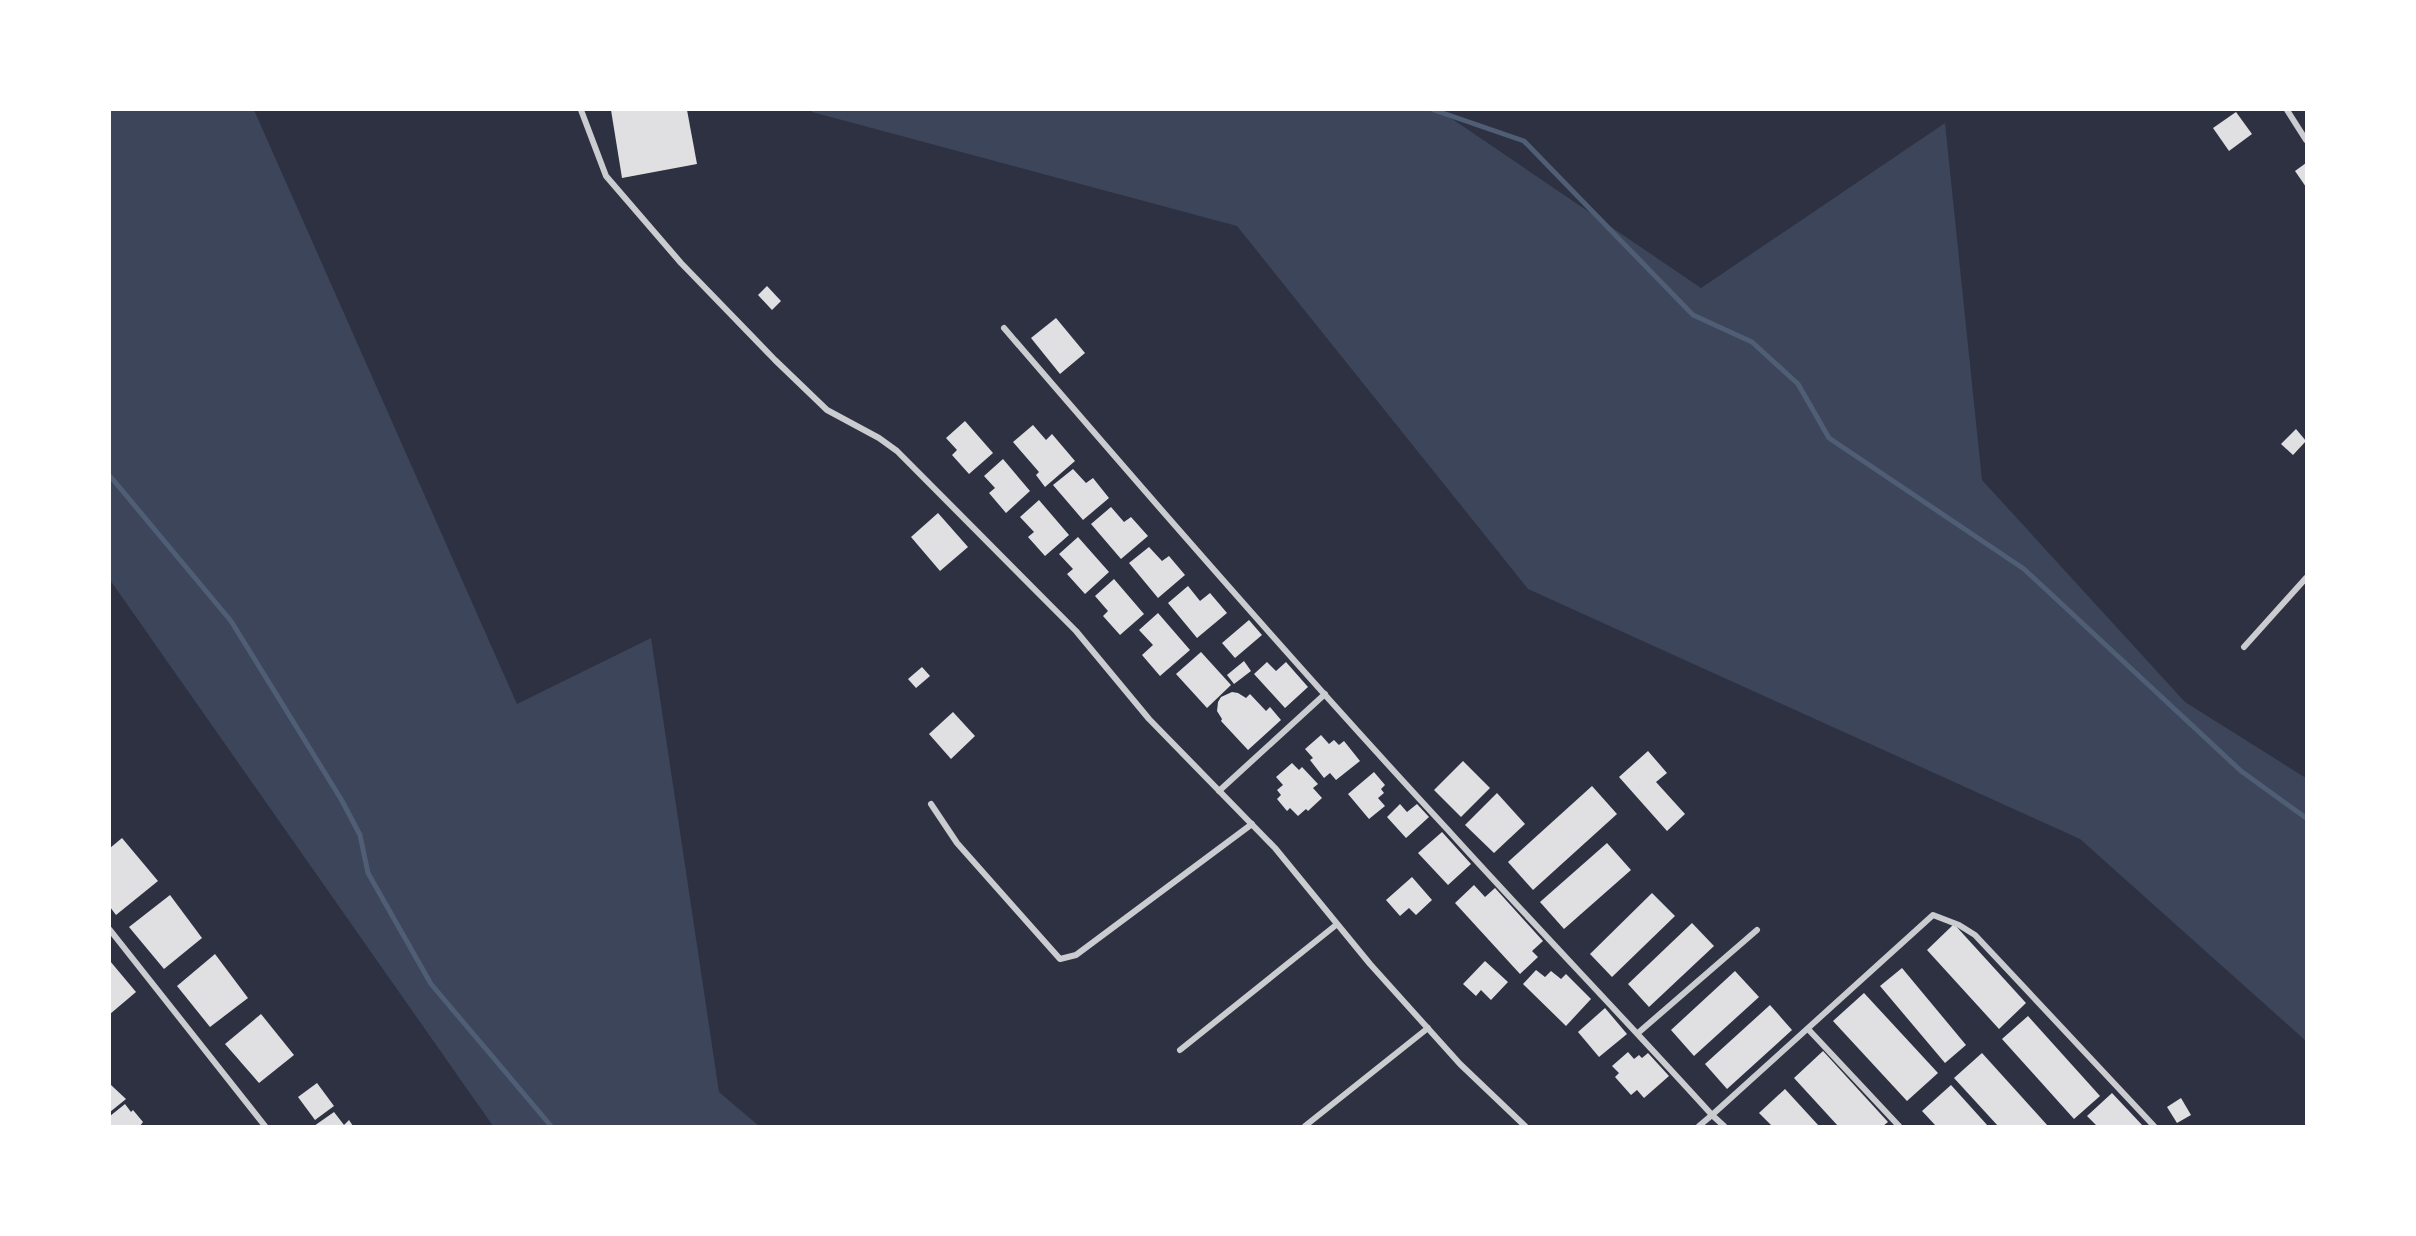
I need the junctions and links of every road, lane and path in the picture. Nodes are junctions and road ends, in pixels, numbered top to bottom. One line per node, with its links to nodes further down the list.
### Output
1 (581, 110): 8 (street)
2 (2288, 110): 3 (street)
3 (2307, 140)
4 (1004, 328): 7 (street)
5 (2307, 578): 6 (street)
6 (2244, 647)
7 (1324, 694): 8 (street); 16 (street)
8 (1219, 791): 10 (street)
9 (931, 804): 10 (street)
10 (1252, 824): 11 (street)
11 (1336, 925): 14 (street); 17 (street)
12 (110, 930): 19 (street)
13 (1757, 930): 16 (street)
14 (1428, 1028): 20 (street); 21 (street)
15 (1808, 1029): 18 (street); 24 (street); 25 (street)
16 (1638, 1033): 18 (street)
17 (1180, 1050)
18 (1712, 1115): 22 (street); 23 (street)
19 (265, 1126)
20 (1305, 1126)
21 (1525, 1126)
22 (1699, 1126)
23 (1724, 1126)
24 (1899, 1126)
25 (2154, 1126)

